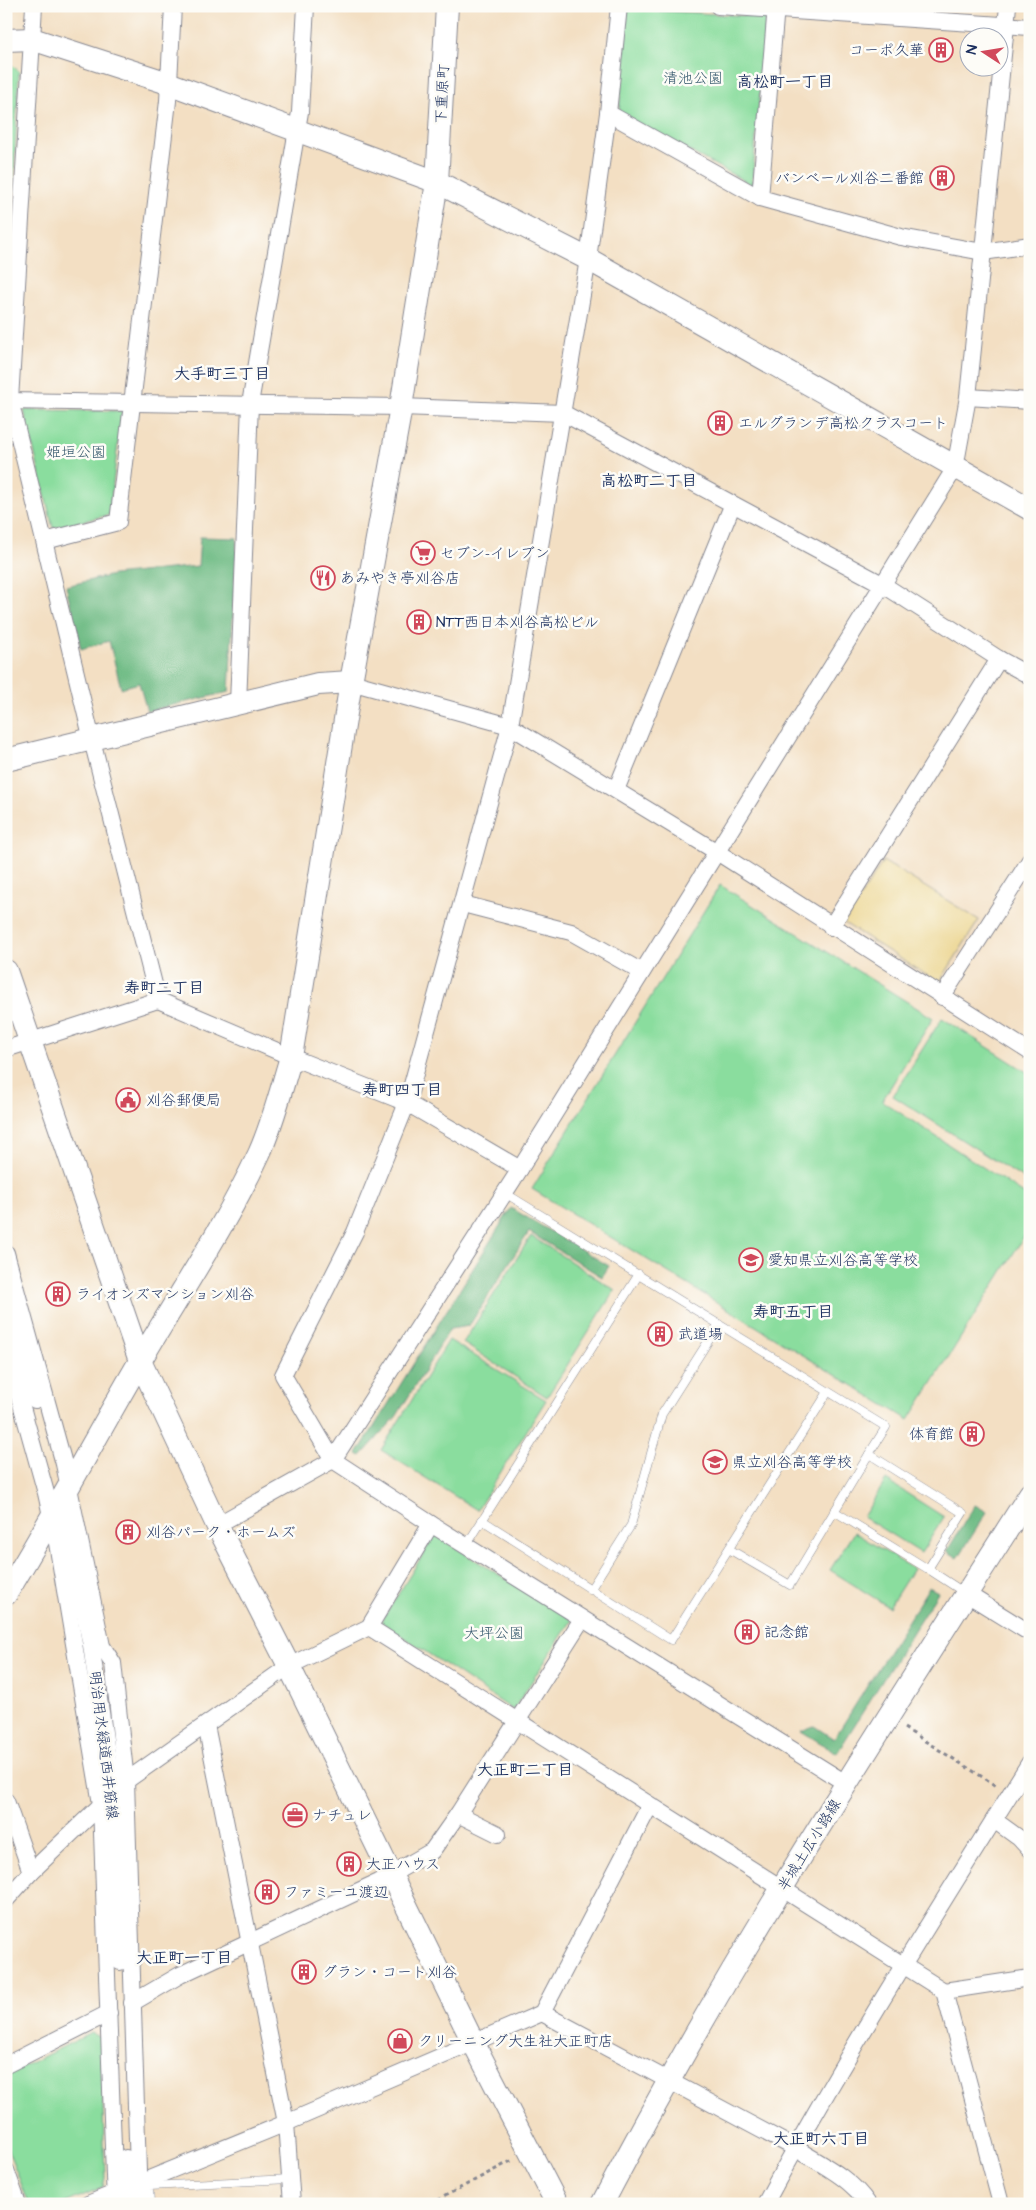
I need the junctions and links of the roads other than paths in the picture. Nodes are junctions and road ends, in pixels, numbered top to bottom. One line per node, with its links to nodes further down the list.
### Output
1 (34, 6): 12 (street)
2 (173, 6): 14 (street)
3 (306, 6): 16 (street)
4 (447, 6): 17 (street, 下重原町)
5 (619, 6): 15 (street)
6 (718, 6): 8 (street)
7 (1008, 6): 10 (street)
8 (776, 8): 9 (street); 18 (street)
9 (854, 11): 10 (street)
10 (1007, 25): 11 (street); 21 (street)
11 (1030, 26)
12 (32, 39): 13 (street); 14 (street); 19 (street)
13 (6, 40)
14 (168, 84): 16 (street); 26 (street)
15 (608, 114): 18 (street); 22 (street)
16 (297, 131): 17 (street); 27 (street)
17 (437, 182): 22 (street); 28 (street, 下重原町)
18 (760, 198): 21 (street)
19 (14, 245): 25 (street)
20 (1030, 245): 21 (street)
21 (983, 252): 23 (street)
22 (588, 259): 29 (street); 30 (street)
23 (968, 397): 24 (street); 30 (street)
24 (1030, 400)
25 (8, 401): 26 (street); 33 (street)
26 (131, 403): 27 (street); 33 (street)
27 (250, 404): 28 (street); 38 (street)
28 (402, 407): 29 (street); 37 (street, 下重原町)
29 (563, 414): 31 (street); 39 (street)
30 (955, 468): 32 (street); 34 (street)
31 (732, 506): 34 (street); 42 (street)
32 (1030, 509)
33 (46, 541): 40 (street)
34 (882, 584): 35 (street); 43 (street)
35 (999, 659): 36 (street); 46 (street)
36 (1030, 676)
37 (351, 682): 38 (street); 39 (street); 54 (street, 下重原町)
38 (238, 704): 40 (street)
39 (510, 726): 42 (street); 45 (street)
40 (92, 740): 41 (street); 50 (street)
41 (6, 760)
42 (616, 790): 43 (street)
43 (717, 852): 46 (street); 48 (street)
44 (1030, 860): 49 (street)
45 (463, 904): 48 (street); 55 (street)
46 (832, 927): 49 (street)
47 (6, 971): 51 (street)
48 (642, 972): 56 (street)
49 (942, 997): 53 (street)
50 (158, 1000): 51 (street); 54 (street)
51 (30, 1042): 52 (street); 63 (street)
52 (6, 1049)
53 (1030, 1052)
54 (290, 1057): 55 (street); 63 (street, 下重原町)
55 (407, 1103): 56 (street); 66 (street)
56 (520, 1169): 57 (street)
57 (505, 1193): 59 (lane); 66 (street)
58 (6, 1254): 68 (street)
59 (638, 1274): 61 (lane); 70 (lane)
60 (6, 1296): 68 (street)
61 (719, 1324): 64 (lane); 76 (lane)
62 (6, 1350): 68 (street)
63 (140, 1361): 68 (street, 下重原町); 72 (street)
64 (828, 1392): 65 (lane); 74 (lane)
65 (869, 1454): 69 (lane); 75 (lane)
66 (333, 1460): 71 (street); 72 (street)
67 (1030, 1494): 78 (street, 半城土広小路線)
68 (61, 1502): 77 (street, 下重原町); 86 (street); 88 (street)
69 (834, 1510): 74 (lane); 75 (lane)
70 (482, 1520): 73 (lane); 76 (lane)
71 (431, 1524): 73 (street); 80 (street)
72 (218, 1525): 82 (street)
73 (466, 1546): 79 (street)
74 (729, 1549): 76 (lane)
75 (928, 1569): 78 (lane)
76 (590, 1590)
77 (6, 1594)
78 (967, 1594): 81 (street); 87 (street, 半城土広小路線)
79 (582, 1619): 83 (street); 87 (street)
80 (369, 1627): 82 (street); 83 (street)
81 (1030, 1634)
82 (289, 1666): 84 (street); 96 (street)
83 (517, 1722): 90 (street); 91 (street)
84 (206, 1725): 86 (street); 99 (street)
85 (1030, 1762): 92 (street)
86 (126, 1781): 88 (street); 103 (street)
87 (847, 1784): 97 (street, 半城土広小路線)
88 (107, 1799): 95 (street); 104 (street); 113 (street, 明治用水緑道西井筋線)
89 (6, 1801): 95 (street)
90 (650, 1807): 97 (street); 105 (street)
91 (458, 1814): 93 (street); 96 (street)
92 (994, 1820): 94 (street); 100 (street)
93 (498, 1834)
94 (1030, 1850)
95 (31, 1872): 98 (street)
96 (392, 1875): 99 (street); 106 (street)
97 (783, 1888): 100 (street); 108 (street, 半城土広小路線)
98 (6, 1900)
99 (249, 1944): 103 (street); 109 (street)
100 (902, 1966): 102 (street); 110 (street)
101 (1030, 1978): 102 (street)
102 (944, 1991): 123 (street)
103 (132, 2003): 113 (street)
104 (109, 2013): 107 (street); 113 (street)
105 (542, 2013): 106 (street); 108 (street)
106 (474, 2042): 109 (street); 119 (street)
107 (6, 2065)
108 (669, 2080): 110 (street); 120 (street, 半城土広小路線)
109 (286, 2123): 112 (street); 113 (street)
110 (795, 2148): 121 (street); 122 (street)
111 (6, 2170): 114 (street)
112 (290, 2179): 117 (lane); 118 (street)
113 (125, 2194): 115 (street); 116 (street)
114 (18, 2204)
115 (88, 2204)
116 (139, 2204)
117 (150, 2204)
118 (292, 2204)
119 (557, 2204)
120 (602, 2204)
121 (765, 2204)
122 (868, 2204)
123 (1001, 2204)

